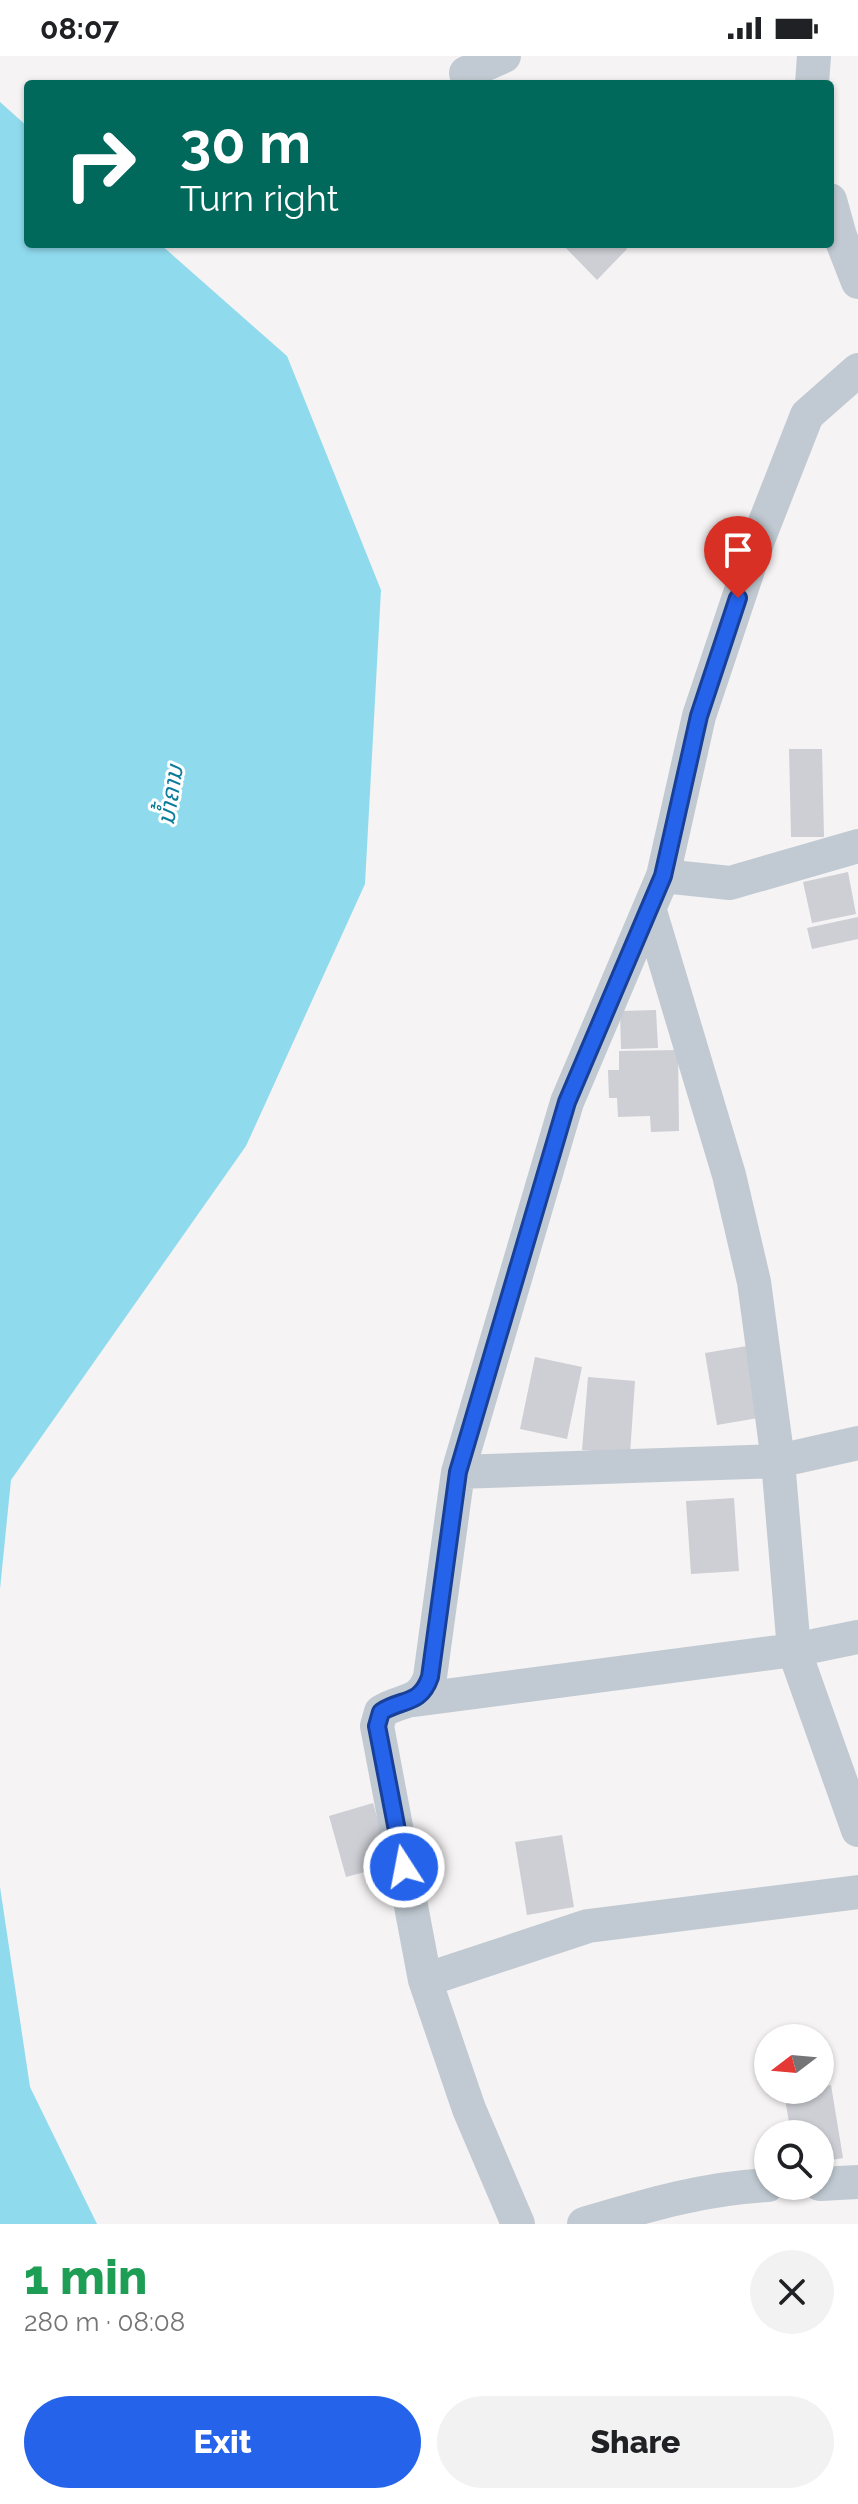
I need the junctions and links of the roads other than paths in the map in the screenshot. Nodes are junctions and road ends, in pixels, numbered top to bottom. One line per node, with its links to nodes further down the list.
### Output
1 (504, 56): 3 (street)
2 (814, 56): 4 (street)
3 (466, 73)
4 (812, 80)
5 (834, 214): 6 (street)
6 (858, 282)
7 (858, 370): 9 (street)
8 (858, 846): 9 (street)
9 (663, 876): 10 (street)
10 (650, 911): 12 (street); 13 (street)
11 (858, 1443): 12 (street)
12 (778, 1461): 13 (street); 15 (street)
13 (458, 1472): 16 (street)
14 (858, 1637): 15 (street)
15 (794, 1650): 16 (street); 17 (street)
16 (414, 1700): 19 (street)
17 (858, 1830)
18 (858, 1892): 19 (street)
19 (425, 1980): 23 (street)
20 (858, 2182): 21 (street)
21 (834, 2183)
22 (754, 2186): 24 (street)
23 (518, 2224)
24 (584, 2224)

